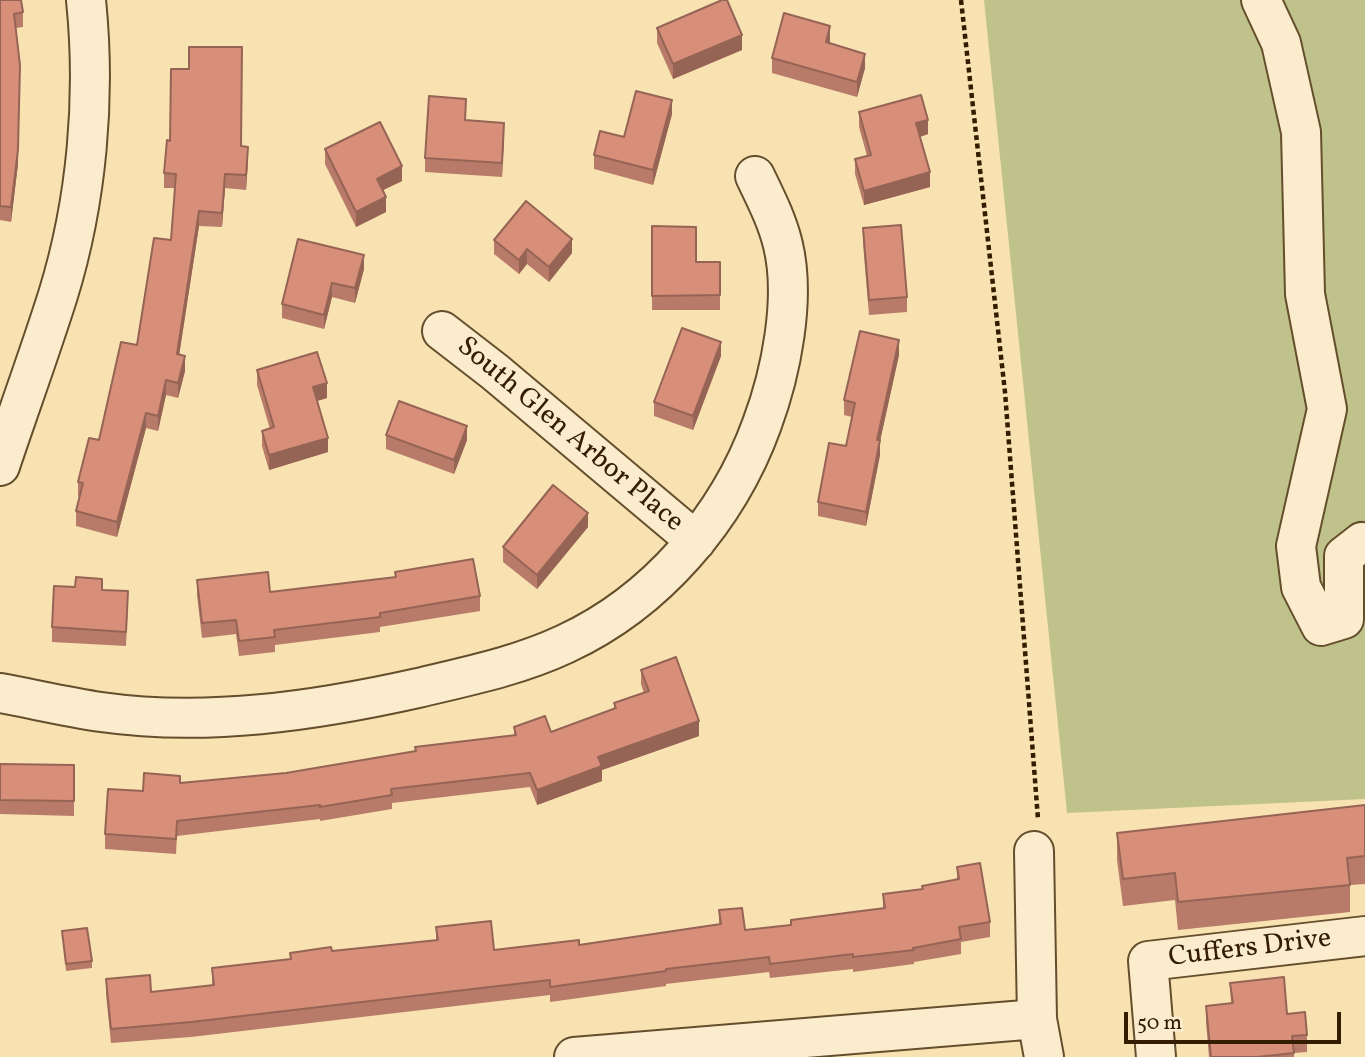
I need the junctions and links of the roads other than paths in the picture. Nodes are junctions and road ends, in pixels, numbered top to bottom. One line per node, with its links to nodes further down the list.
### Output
1 (86, 0): 5 (street)
2 (1261, 0): 7 (street)
3 (755, 176): 6 (street)
4 (442, 331): 6 (street, South Glen Arbor Place)
5 (0, 466)
6 (696, 541): 8 (street)
7 (1365, 542)
8 (0, 692)
9 (1034, 851): 11 (street)
10 (1365, 936): 15 (street, Cuffers Drive)
11 (1037, 1019): 12 (street); 14 (street)
12 (682, 1052): 13 (street)
13 (575, 1057)
14 (1044, 1057)
15 (1156, 1057)

